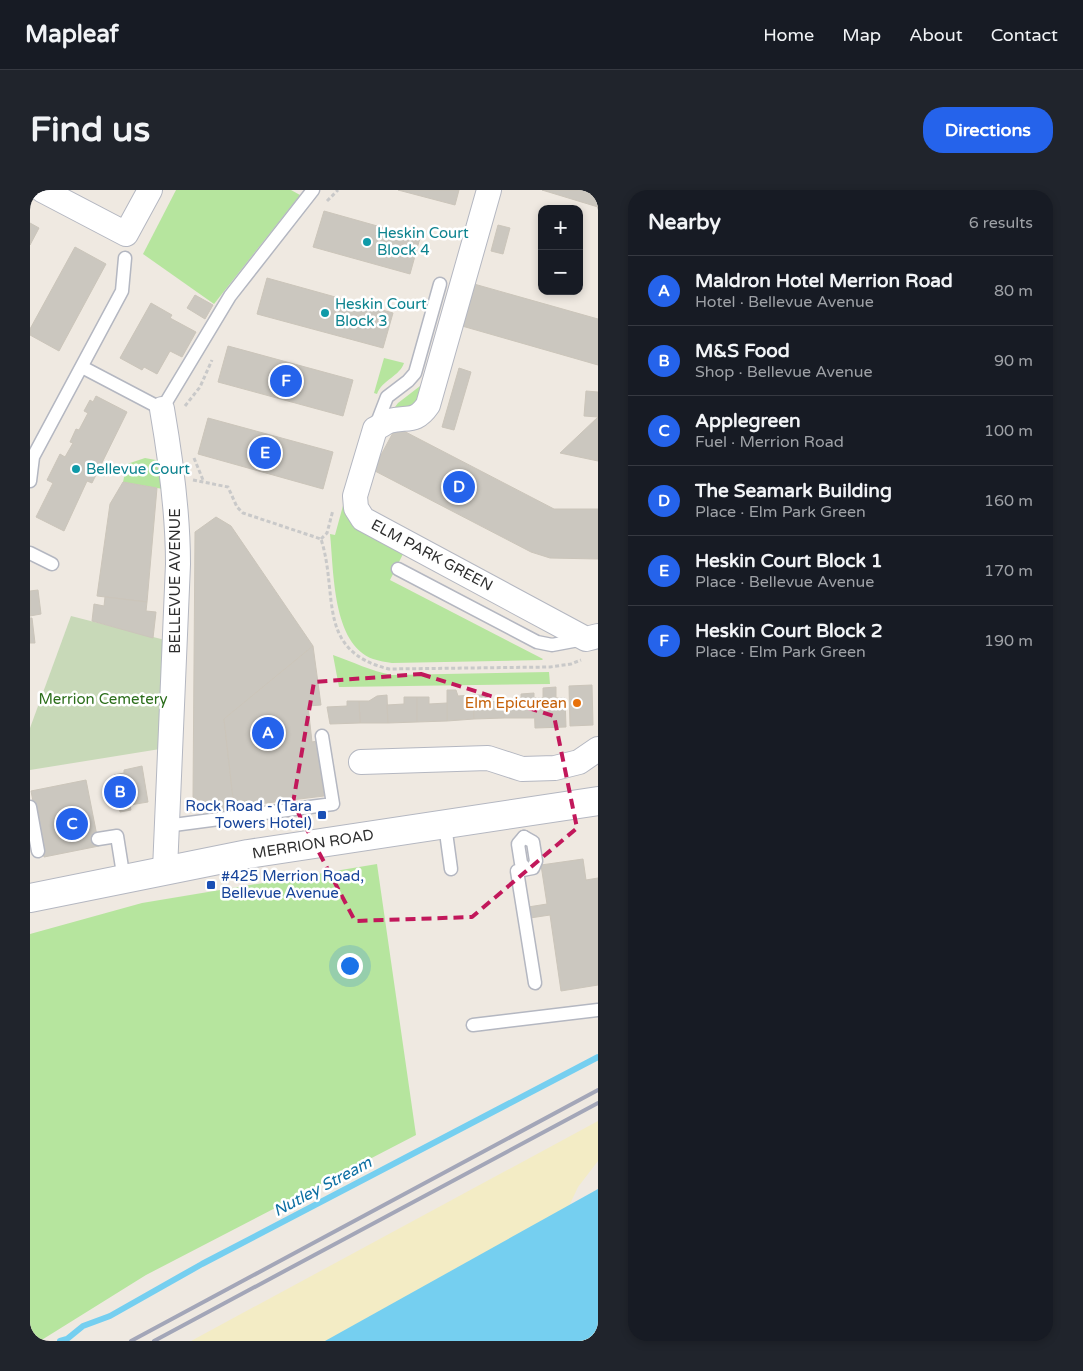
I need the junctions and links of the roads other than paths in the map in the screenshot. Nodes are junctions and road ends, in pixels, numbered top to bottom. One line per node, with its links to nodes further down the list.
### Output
1 (42, 190): 2 (street)
2 (150, 190)
3 (313, 190): 8 (lane)
4 (489, 190): 9 (street)
5 (125, 258): 7 (lane)
6 (440, 284): 9 (lane)
7 (82, 367): 8 (lane); 10 (lane)
8 (173, 412): 22 (street, BELLEVUE AVENUE)
9 (375, 429): 14 (street, ELM PARK GREEN)
10 (30, 480)
11 (30, 553): 12 (lane)
12 (52, 564)
13 (398, 569): 14 (lane)
14 (589, 644)
15 (322, 736): 22 (lane)
16 (598, 749): 17 (street)
17 (361, 762)
18 (598, 801): 21 (main road, MERRION ROAD)
19 (30, 807): 24 (lane)
20 (445, 824): 21 (main road, MERRION ROAD); 25 (lane); 26 (main road, MERRION ROAD)
21 (523, 824): 29 (lane)
22 (166, 826): 26 (street, BELLEVUE AVENUE)
23 (98, 839): 27 (lane)
24 (37, 851)
25 (451, 869)
26 (165, 870): 27 (main road, MERRION ROAD)
27 (124, 880): 28 (main road, MERRION ROAD)
28 (30, 894)
29 (536, 983)
30 (598, 1010): 31 (lane)
31 (474, 1025)

